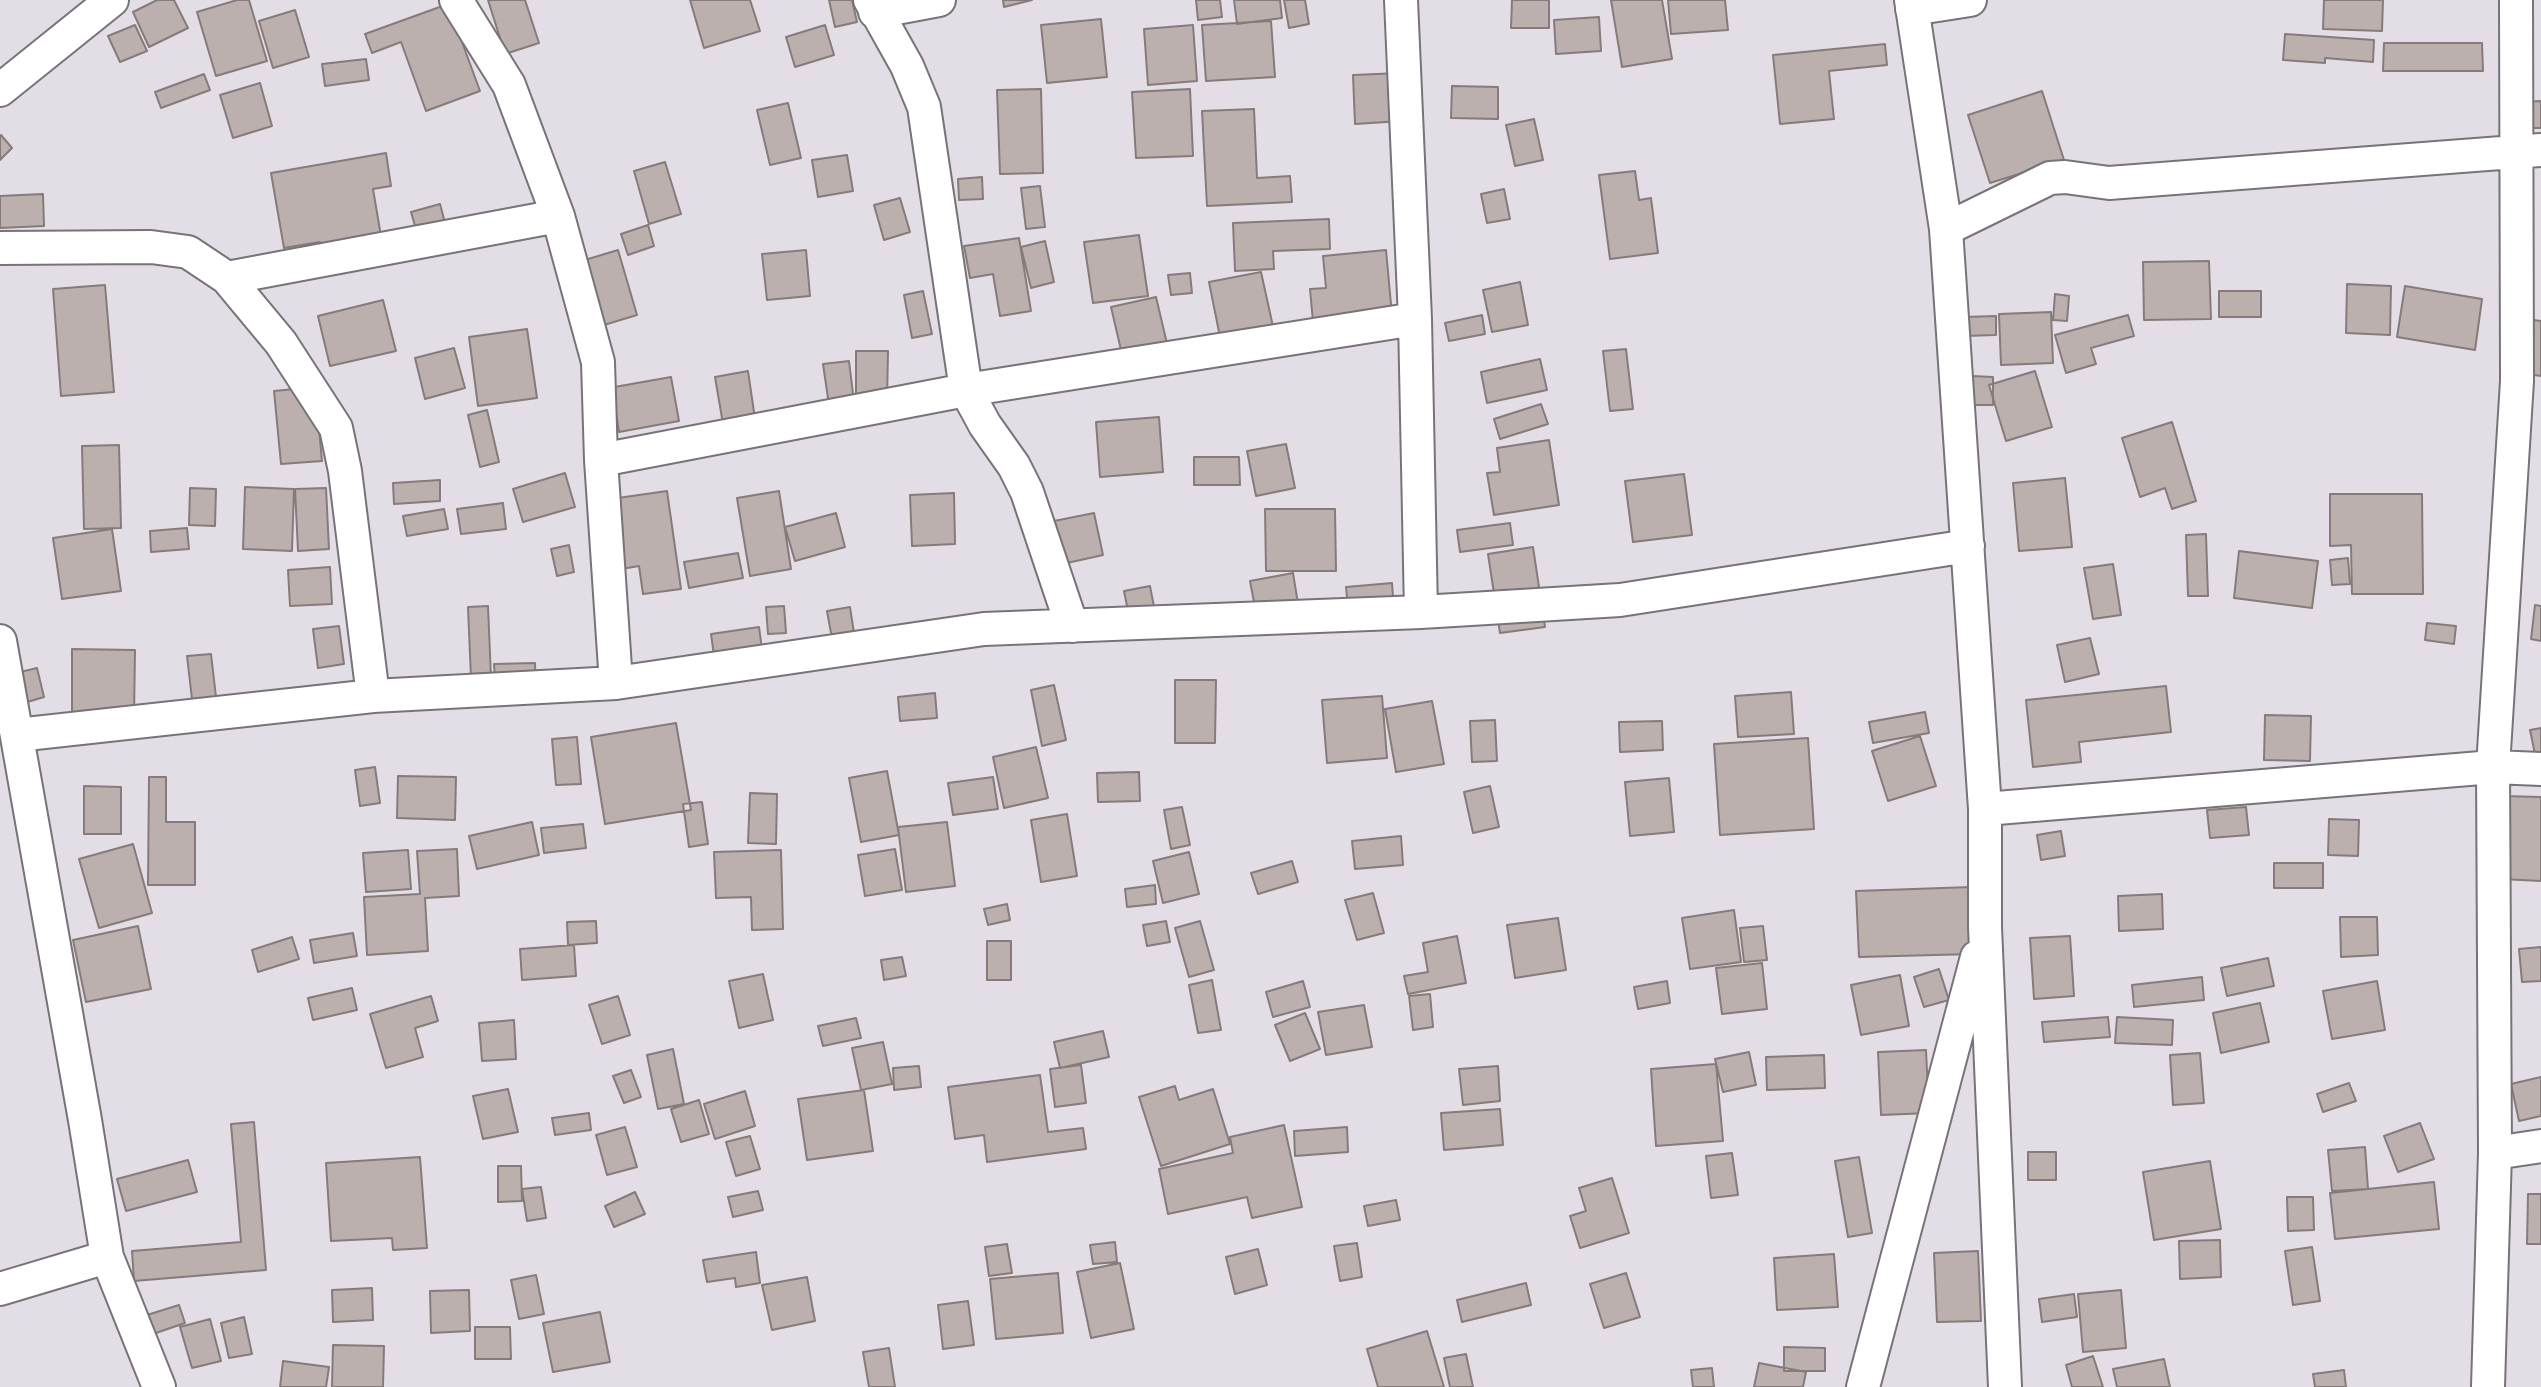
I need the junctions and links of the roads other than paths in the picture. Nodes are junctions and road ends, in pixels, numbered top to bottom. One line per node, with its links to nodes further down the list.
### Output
1 (112, 0): 9 (street)
2 (456, 0): 11 (street)
3 (939, 0): 8 (street)
4 (1401, 0): 15 (street)
5 (1970, 0): 7 (street)
6 (2516, 0): 10 (street)
7 (1912, 4): 12 (street)
8 (872, 6): 16 (street)
9 (0, 90)
10 (2529, 151): 12 (street); 25 (street)
11 (558, 216): 14 (street); 17 (street)
12 (1946, 229): 18 (street)
13 (0, 248): 14 (street)
14 (227, 278): 23 (street)
15 (1415, 319): 16 (street); 19 (street)
16 (966, 390): 17 (street); 20 (street)
17 (601, 460): 22 (street)
18 (1968, 546): 19 (street); 27 (street)
19 (1421, 612): 20 (street)
20 (1072, 626): 22 (street)
21 (0, 641): 24 (street)
22 (616, 683): 23 (street)
23 (373, 696): 24 (street)
24 (17, 735): 31 (street)
25 (2493, 767): 26 (street); 27 (street); 30 (street)
26 (2541, 769)
27 (1985, 809): 28 (street)
28 (1985, 927): 34 (street); 35 (street)
29 (2541, 1146): 30 (street)
30 (2495, 1153): 36 (street)
31 (107, 1257): 32 (street); 33 (street)
32 (0, 1289)
33 (159, 1387)
34 (1863, 1387)
35 (2005, 1387)
36 (2488, 1387)

